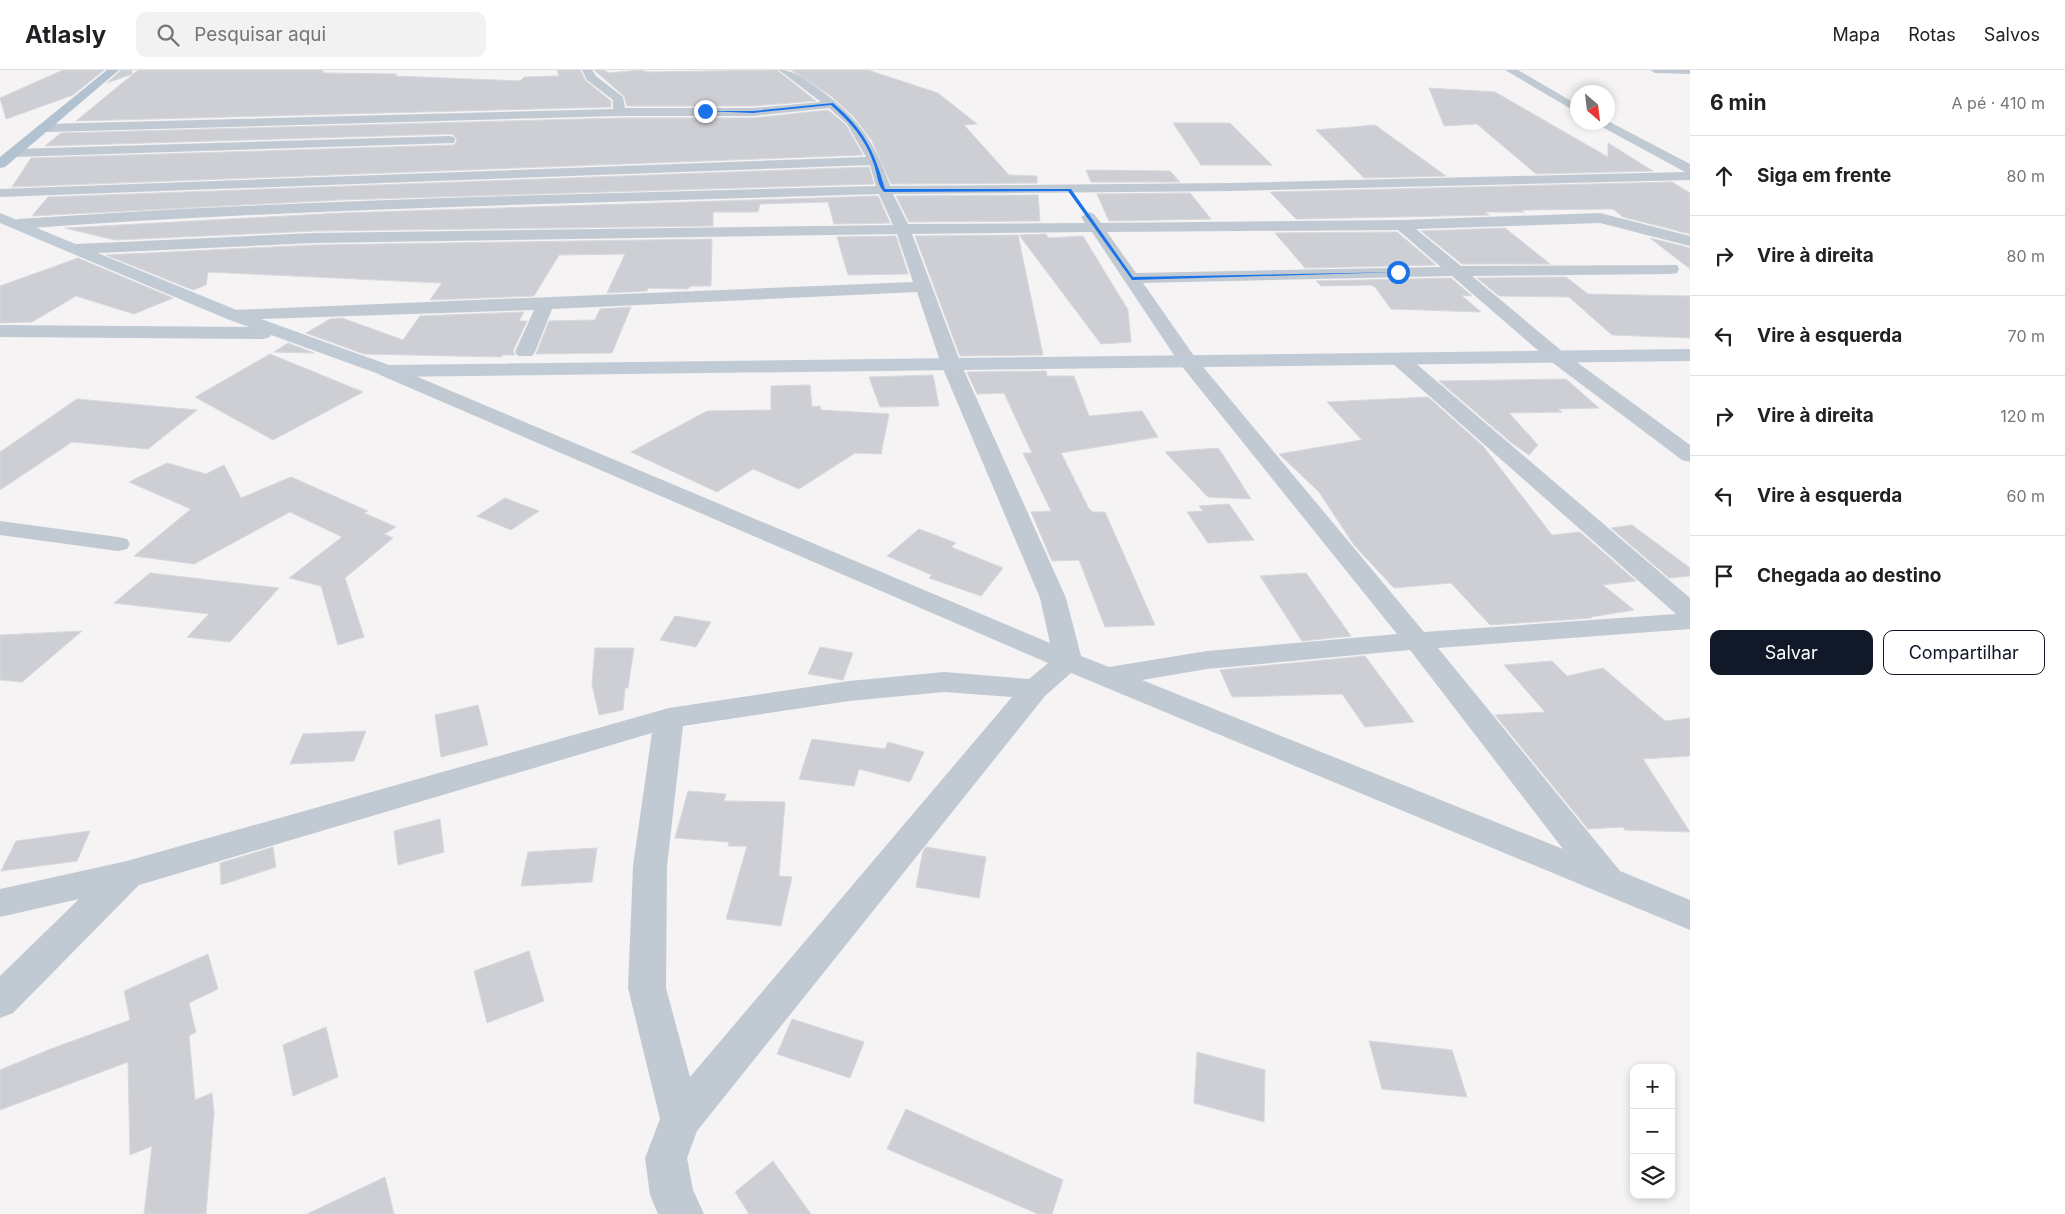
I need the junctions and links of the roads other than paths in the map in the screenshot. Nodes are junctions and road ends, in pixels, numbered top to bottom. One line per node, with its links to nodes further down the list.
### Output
1 (114, 70): 11 (main road)
2 (587, 70): 9 (street)
3 (784, 70): 7 (street)
4 (1510, 70): 8 (street)
5 (1655, 70): 6 (street)
6 (1690, 71)
7 (832, 104): 9 (street); 15 (street)
8 (1570, 105)
9 (619, 112): 10 (street)
10 (456, 116): 11 (street); 13 (street)
11 (46, 128): 14 (main road)
12 (1614, 130): 18 (street)
13 (448, 140): 14 (street); 17 (street)
14 (14, 153): 16 (main road)
15 (875, 161): 17 (street); 21 (street)
16 (0, 164)
17 (440, 168): 24 (street); 26 (street)
18 (1690, 169)
19 (1690, 176): 20 (street)
20 (1546, 180): 22 (street); 23 (street)
21 (884, 190): 22 (street); 26 (street); 31 (street)
22 (1069, 190): 32 (street)
23 (1562, 191)
24 (0, 193)
25 (1577, 202): 28 (street)
26 (427, 203): 29 (street)
27 (0, 218): 29 (street)
28 (1600, 218): 30 (street); 33 (street); 34 (street)
29 (18, 224): 35 (street)
30 (1402, 225): 32 (street); 37 (street)
31 (903, 229): 32 (street); 35 (street); 39 (street)
32 (1098, 229): 38 (street)
33 (1631, 241)
34 (1690, 241)
35 (77, 249): 41 (street)
36 (1647, 252): 37 (street)
37 (1459, 272): 38 (street); 46 (street)
38 (1132, 278): 48 (street)
39 (923, 287): 40 (street); 49 (street)
40 (545, 304): 41 (street); 44 (street)
41 (233, 315): 43 (street)
42 (0, 331): 43 (street)
43 (280, 333): 50 (street)
44 (525, 352)
45 (1690, 355): 46 (street)
46 (1556, 356): 47 (street); 51 (street)
47 (1399, 358): 48 (street); 54 (street)
48 (1187, 360): 49 (street); 56 (street)
49 (951, 364): 50 (street); 57 (street)
50 (387, 371): 57 (street)
51 (1690, 455)
52 (0, 528): 53 (street)
53 (118, 544)
54 (1690, 612)
55 (1690, 622): 56 (street)
56 (1417, 641): 58 (street); 62 (street)
57 (1068, 661): 58 (street); 59 (street)
58 (1110, 676): 62 (street)
59 (1035, 689): 60 (street); 66 (street)
60 (669, 718): 61 (street); 66 (street)
61 (127, 875): 63 (street); 65 (street)
62 (1608, 881): 64 (street)
63 (0, 903)
64 (1690, 915)
65 (0, 1000)
66 (681, 1119): 67 (street)
67 (682, 1214)

